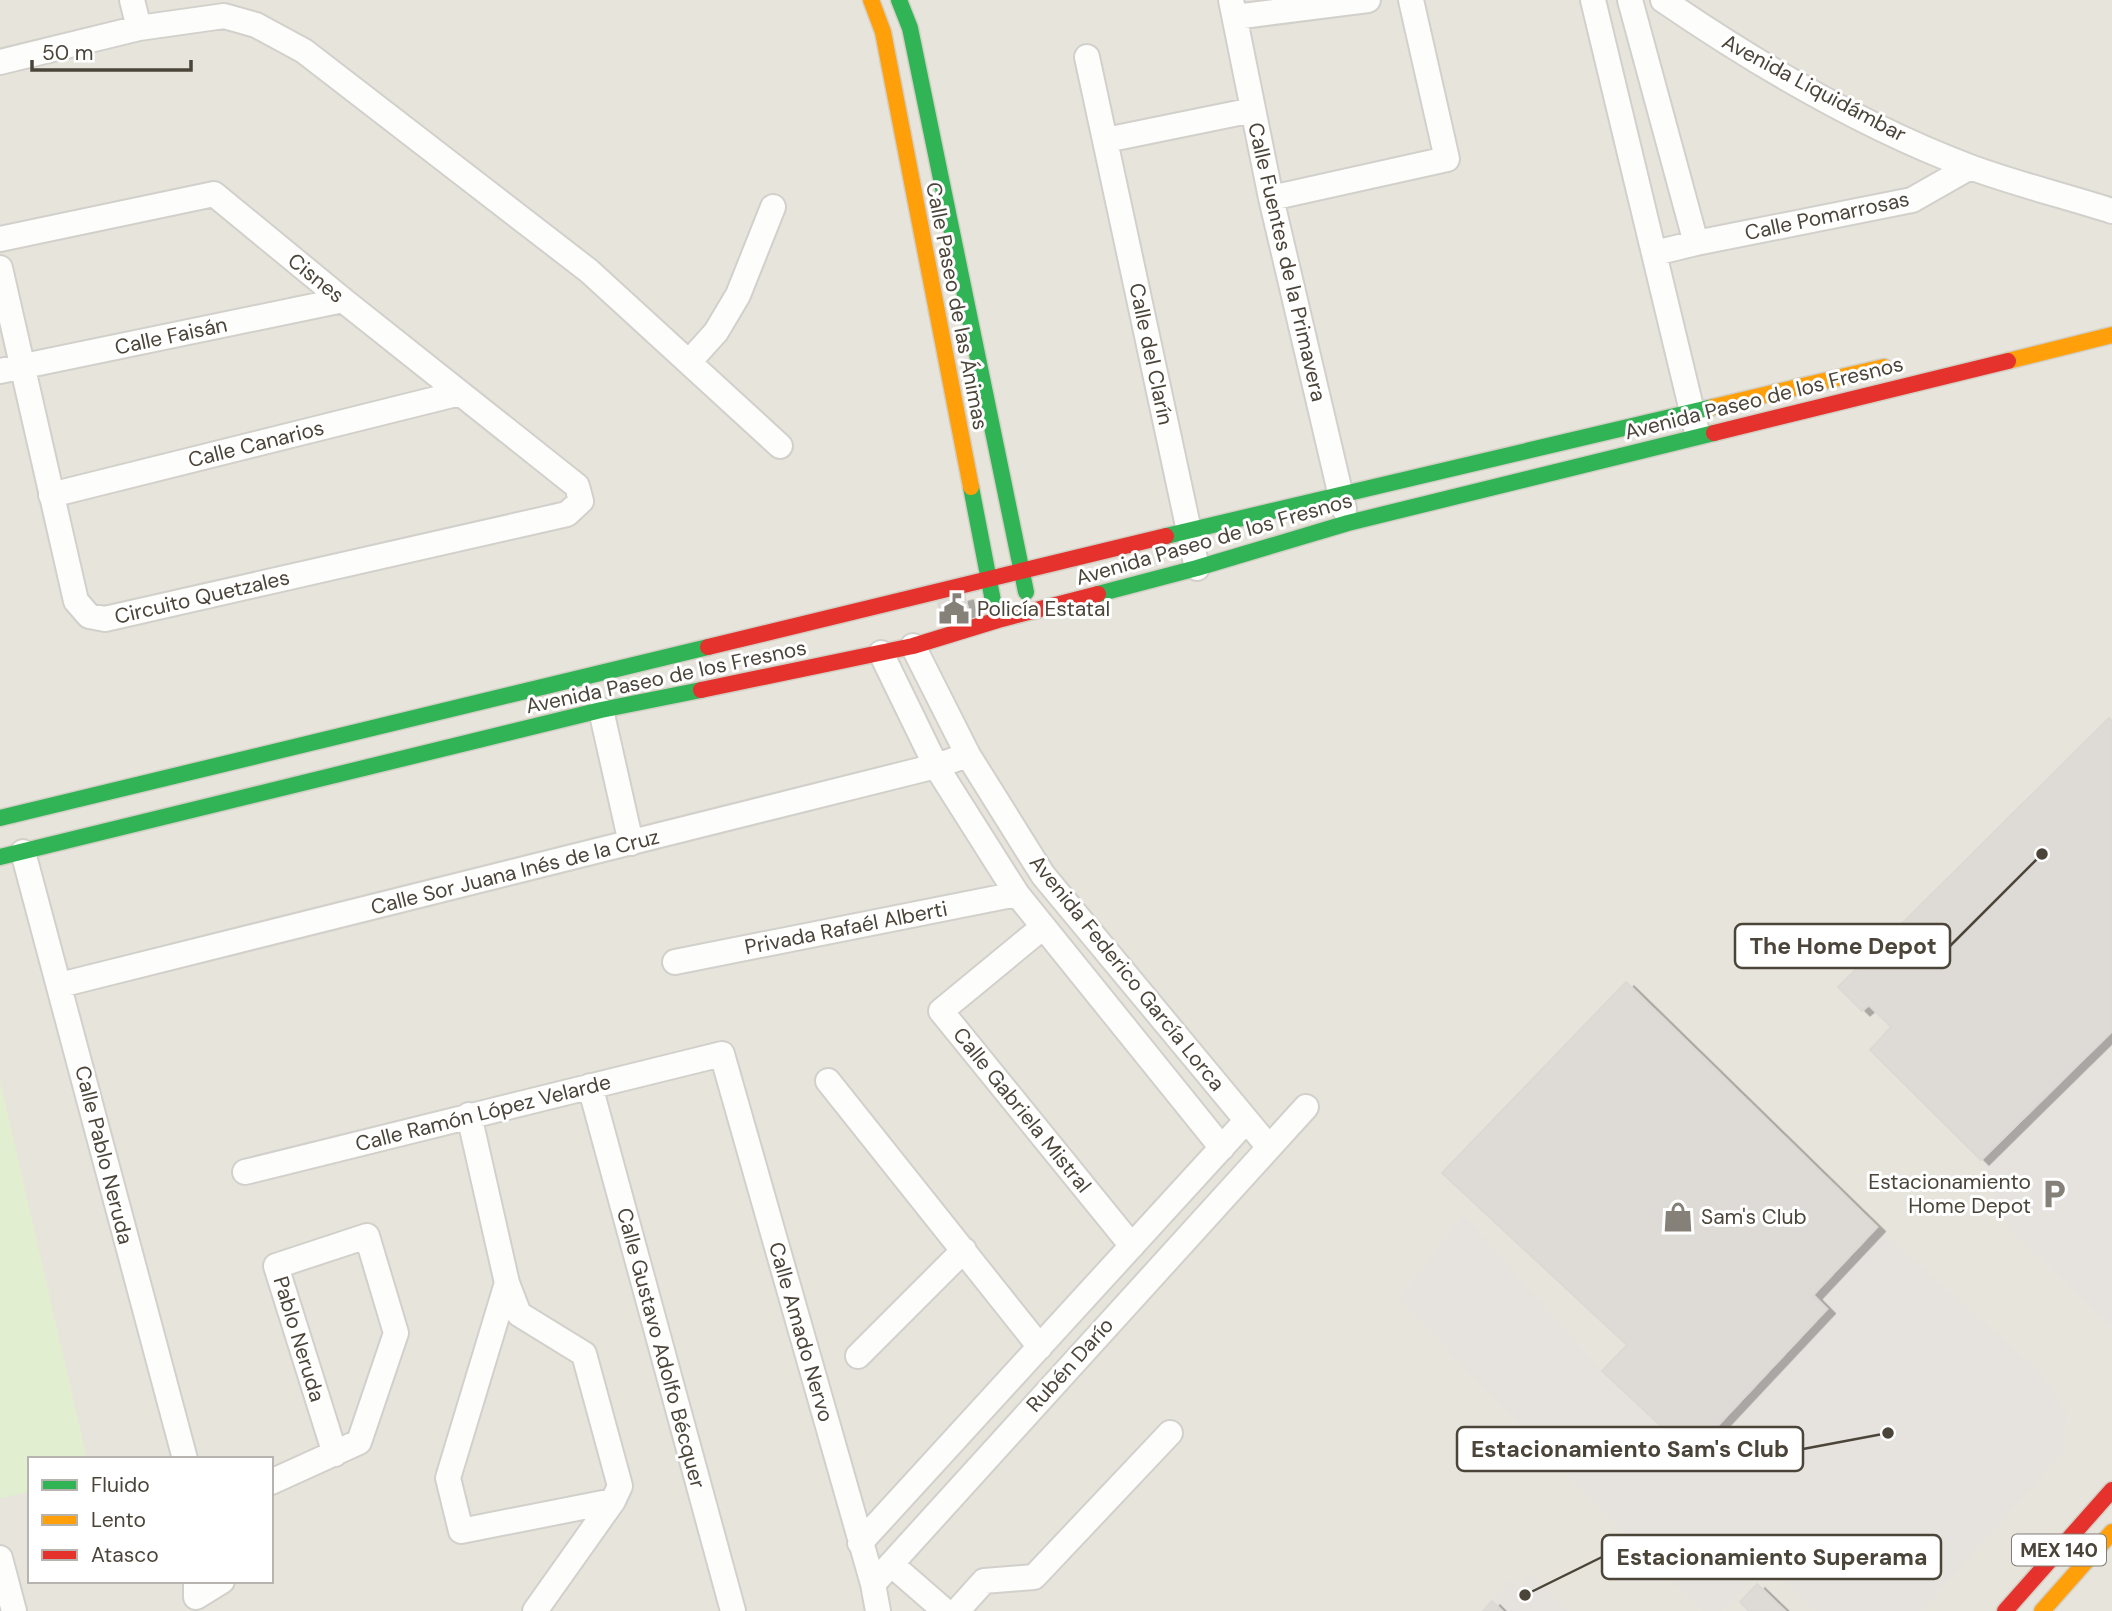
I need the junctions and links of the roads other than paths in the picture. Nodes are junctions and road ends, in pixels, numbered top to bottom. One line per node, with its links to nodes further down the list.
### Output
1 (132, 0): 10 (street)
2 (871, 0): 39 (main road, Calle Paseo de las Ánimas)
3 (899, 0): 38 (main road, Calle Paseo de las Ánimas)
4 (1368, 0): 9 (street)
5 (1412, 0): 16 (street)
6 (1593, 0): 21 (street)
7 (1630, 0): 20 (street)
8 (1663, 0): 15 (street, Avenida Liquidámbar)
9 (1238, 6): 13 (street, Calle Fuentes de la Primavera)
10 (139, 28): 12 (street); 25 (street)
11 (1087, 57): 14 (street, Calle del Clarín)
12 (0, 62)
13 (1253, 110): 14 (street); 16 (street, Calle Fuentes de la Primavera)
14 (1105, 140): 36 (street, Calle del Clarín)
15 (1970, 167): 18 (street); 20 (street, Calle Pomarrosas)
16 (1271, 198): 33 (street, Calle Fuentes de la Primavera)
17 (773, 207): 25 (street)
18 (2112, 211)
19 (0, 239): 23 (street, Cisnes)
20 (1696, 243): 21 (street, Calle Pomarrosas)
21 (1655, 253): 29 (street)
22 (0, 268): 27 (street, Circuito Quetzales)
23 (343, 300): 27 (street, Calle Faisán); 28 (street, Cisnes)
24 (2112, 335): 30 (main road, Avenida Paseo de los Fresnos)
25 (689, 362): 31 (street)
26 (1896, 364): 29 (main road, Avenida Paseo de los Fresnos)
27 (11, 369): 32 (street, Circuito Quetzales)
28 (460, 393): 32 (street, Calle Canarios); 34 (street, Cisnes)
29 (1693, 411): 30 (street); 33 (main road, Avenida Paseo de los Fresnos)
30 (1698, 435): 35 (main road, Avenida Paseo de los Fresnos)
31 (780, 446)
32 (51, 495): 34 (street, Circuito Quetzales)
33 (1340, 496): 35 (street, Calle Fuentes de la Primavera); 36 (main road, Avenida Paseo de los Fresnos)
34 (581, 501)
35 (1348, 523): 37 (main road, Avenida Paseo de los Fresnos)
36 (1189, 532): 37 (street, Calle del Clarín); 38 (main road, Avenida Paseo de los Fresnos)
37 (1197, 568): 40 (main road, Avenida Paseo de los Fresnos)
38 (1021, 570): 39 (main road, Avenida Paseo de los Fresnos); 40 (main road, Calle Paseo de las Ánimas)
39 (988, 580): 41 (main road, Calle Paseo de las Ánimas); 44 (main road, Avenida Paseo de los Fresnos)
40 (1030, 612): 41 (main road, Avenida Paseo de los Fresnos)
41 (998, 620): 42 (main road, Avenida Paseo de los Fresnos)
42 (913, 646): 43 (main road, Avenida Paseo de los Fresnos); 46 (street, Avenida Federico García Lorca)
43 (881, 653): 44 (main road, Avenida Paseo de los Fresnos); 47 (street, Avenida Federico García Lorca)
44 (646, 682): 45 (main road, Avenida Paseo de los Fresnos); 48 (main road, Avenida Paseo de los Fresnos)
45 (601, 710): 49 (street); 50 (main road, Avenida Paseo de los Fresnos)
46 (968, 754): 47 (street, Calle Sor Juana Inés de la Cruz); 60 (street, Avenida Federico García Lorca)
47 (936, 766): 49 (street, Calle Sor Juana Inés de la Cruz); 51 (street, Avenida Federico García Lorca)
48 (0, 818)
49 (631, 844): 54 (street, Calle Sor Juana Inés de la Cruz)
50 (12, 854): 54 (street, Calle Pablo Neruda)
51 (1017, 894): 52 (street, Avenida Federico García Lorca); 53 (street, Privada Rafaél Alberti)
52 (1043, 927): 62 (street, Avenida Federico García Lorca); 64 (street, Calle Gabriela Mistral)
53 (675, 962)
54 (60, 985): 71 (street, Calle Pablo Neruda)
55 (722, 1054): 57 (street, Calle Ramón López Velarde); 76 (street, Calle Amado Nervo)
56 (828, 1081): 65 (street)
57 (590, 1086): 59 (street, Calle Ramón López Velarde); 84 (street, Calle Gustavo Adolfo Bécquer)
58 (1306, 1107): 61 (street, Rubén Darío)
59 (469, 1115): 63 (street, Calle Ramón López Velarde); 66 (street)
60 (1246, 1121): 61 (street, Avenida Federico García Lorca); 62 (street, Rubén Darío)
61 (1268, 1146): 78 (street, Rubén Darío)
62 (1222, 1148): 64 (street, Rubén Darío)
63 (245, 1172)
64 (1132, 1246): 67 (street, Rubén Darío)
65 (964, 1250): 67 (street); 68 (street)
66 (507, 1283): 74 (street); 74 (street)
67 (1040, 1347): 76 (street, Rubén Darío)
68 (858, 1356)
69 (1170, 1433): 87 (street)
70 (335, 1454): 70 (street, Pablo Neruda); 72 (street, Pablo Neruda)
71 (185, 1457)
72 (273, 1481)
73 (2112, 1490): 88 (main road, MEX 140)
74 (613, 1501): 83 (street)
75 (2112, 1532): 89 (main road)
76 (860, 1543): 81 (street, Calle Amado Nervo)
77 (0, 1558): 82 (street)
78 (891, 1564): 81 (street, Rubén Darío); 86 (street)
79 (196, 1583): 80 (street)
80 (219, 1583)
81 (873, 1584): 85 (street, Calle Amado Nervo)
82 (14, 1611)
83 (536, 1611)
84 (733, 1611)
85 (878, 1611)
86 (945, 1611)
87 (957, 1611)
88 (2005, 1611)
89 (2042, 1611)

